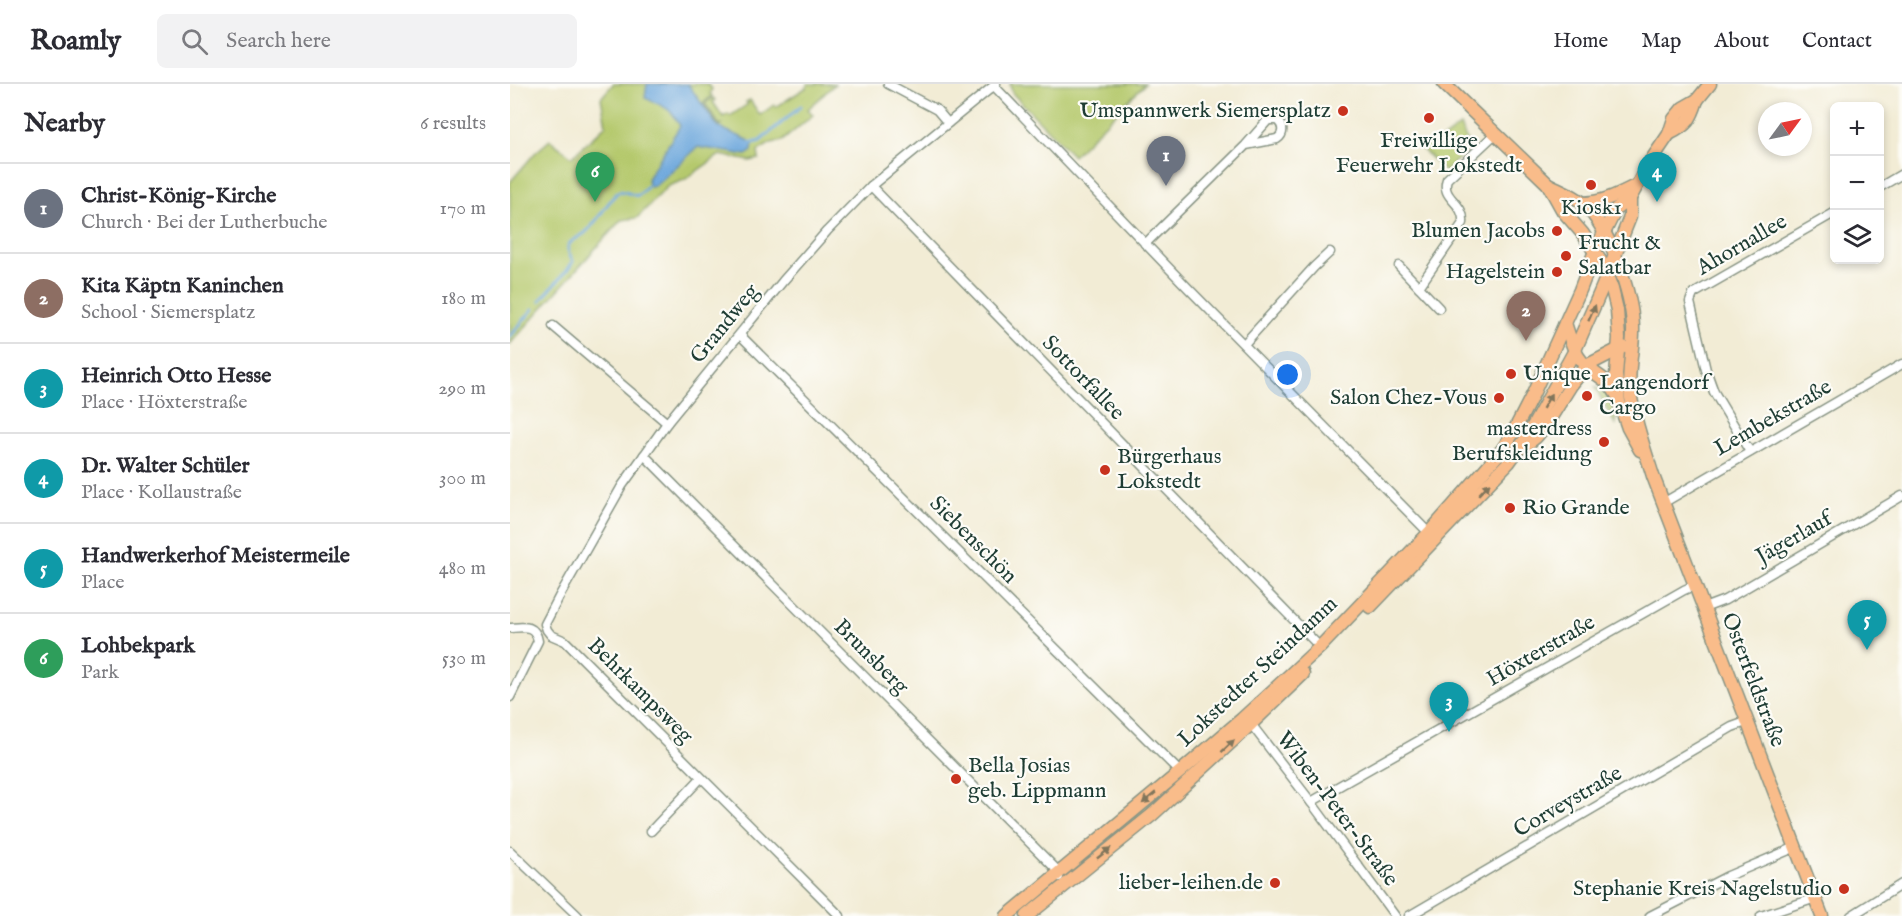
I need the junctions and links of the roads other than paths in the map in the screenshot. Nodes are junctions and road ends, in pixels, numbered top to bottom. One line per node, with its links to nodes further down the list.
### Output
1 (888, 84): 5 (street)
2 (1444, 84): 6 (main road)
3 (1710, 84): 10 (main road)
4 (995, 85): 5 (street, Grandweg); 17 (street)
5 (948, 123): 12 (street, Grandweg)
6 (1496, 133): 9 (main road); 22 (street)
7 (1246, 145): 17 (street)
8 (1902, 174): 11 (street)
9 (1548, 184): 14 (main road); 18 (main road)
10 (1637, 185): 13 (main road); 14 (main road)
11 (1884, 185)
12 (871, 186): 27 (street, Grandweg); 46 (street, Sottorfallee)
13 (1630, 198): 16 (main road); 18 (main road)
14 (1582, 203): 16 (main road)
15 (1830, 215): 36 (street, Ahornallee)
16 (1604, 232): 18 (main road)
17 (1145, 244): 28 (street)
18 (1607, 249): 21 (main road); 21 (main road, Osterfeldstraße); 24 (main road, Lokstedter Steindamm); 26 (main road, Osterfeldstraße)
19 (1330, 252): 28 (street)
20 (1399, 266): 22 (street)
21 (1607, 276): 29 (main road, Osterfeldstraße); 30 (main road, one-way to 21)
22 (1419, 288): 23 (street)
23 (1439, 308)
24 (1566, 323): 30 (main road); 41 (main road, Lokstedter Steindamm)
25 (553, 326): 34 (street)
26 (1633, 332): 29 (main road); 38 (main road, Osterfeldstraße)
27 (740, 334): 34 (street, Grandweg); 50 (street, Siebenschön)
28 (1244, 344): 41 (street)
29 (1618, 349): 32 (main road); 33 (main road, Osterfeldstraße)
30 (1575, 350): 32 (main road); 35 (main road, one-way to 30)
31 (1902, 364): 36 (street, Lembekstraße)
32 (1586, 366): 33 (main road); 35 (main road)
33 (1618, 398): 38 (main road, Osterfeldstraße)
34 (667, 423): 37 (street, Grandweg)
35 (1518, 451): 49 (main road, Lokstedter Steindamm, one-way to 35)
36 (1750, 452): 40 (street, Lembekstraße)
37 (644, 455): 45 (street, Grandweg); 56 (street, Brunsberg)
38 (1653, 476): 40 (main road, Osterfeldstraße)
39 (1902, 496): 43 (street, Jägerlauf)
40 (1663, 503): 42 (main road, Osterfeldstraße)
41 (1429, 533): 46 (main road, Lokstedter Steindamm)
42 (1695, 585): 43 (main road, Osterfeldstraße); 52 (street, Höxterstraße)
43 (1704, 608): 48 (main road, Osterfeldstraße)
44 (510, 628): 47 (street)
45 (551, 635): 51 (street, Behrkampsweg)
46 (1320, 647): 50 (main road, Lokstedter Steindamm)
47 (510, 697)
48 (1746, 722): 54 (main road, Osterfeldstraße); 65 (street, Corveystraße)
49 (1251, 724): 52 (street, Wiben-Peter-Straße); 58 (main road, Lokstedter Steindamm, one-way to 49)
50 (1180, 772): 56 (main road, Lokstedter Steindamm, one-way to 56)
51 (701, 778): 53 (street); 61 (street, Behrkampsweg)
52 (1311, 802): 64 (street, Wiben-Peter-Straße)
53 (651, 831)
54 (1796, 847): 59 (main road, Osterfeldstraße); 66 (street)
55 (510, 851): 60 (street)
56 (1059, 872): 58 (street); 62 (main road, Lokstedter Steindamm)
57 (1902, 884): 69 (street)
58 (1058, 890): 63 (main road, Lokstedter Steindamm)
59 (1816, 898): 67 (street); 68 (main road, Osterfeldstraße)
60 (578, 916)
61 (840, 916)
62 (1007, 916)
63 (1027, 916)
64 (1395, 916)
65 (1409, 916)
66 (1650, 916)
67 (1761, 916)
68 (1822, 916)
69 (1851, 916)

